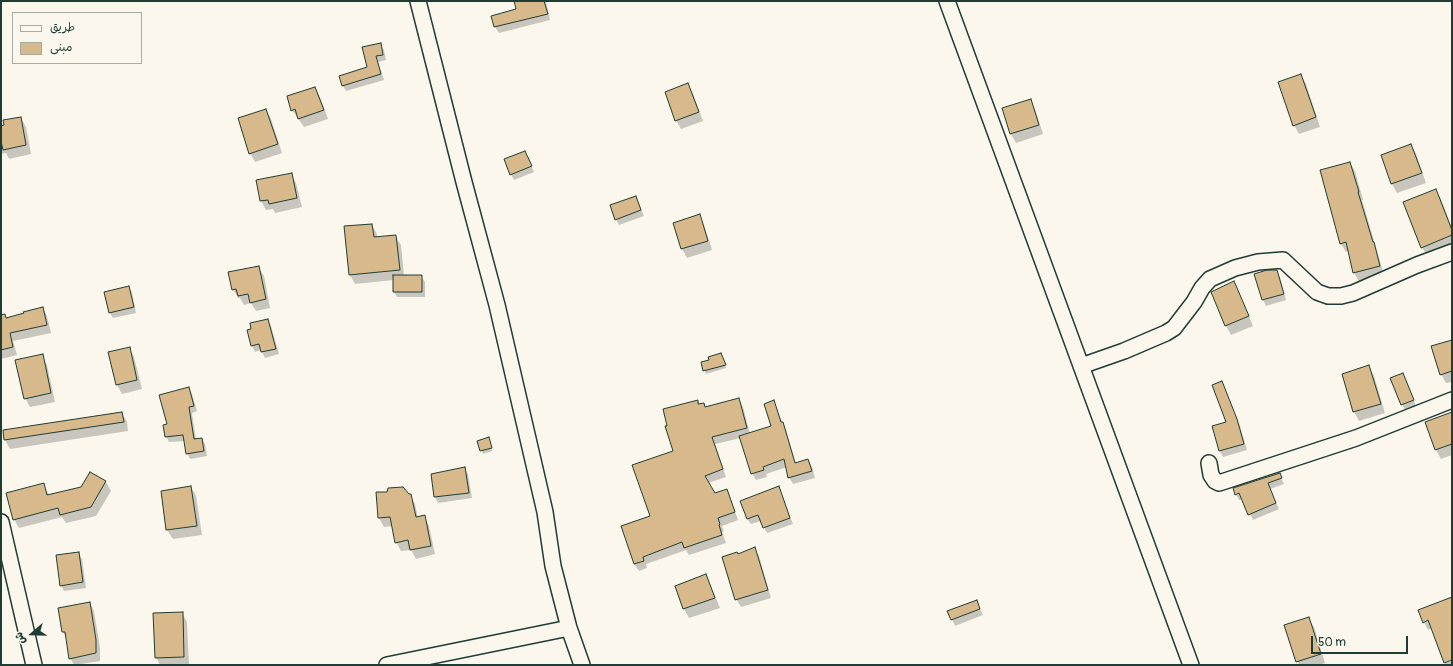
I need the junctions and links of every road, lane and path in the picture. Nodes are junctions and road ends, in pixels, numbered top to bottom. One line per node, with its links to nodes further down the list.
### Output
1 (418, 1): 8 (street)
2 (947, 1): 4 (street)
3 (1452, 252): 4 (street)
4 (1081, 366): 12 (street)
5 (1452, 400): 6 (street)
6 (1209, 463)
7 (1, 522): 9 (street)
8 (569, 628): 10 (street); 11 (street)
9 (34, 665)
10 (387, 665)
11 (582, 665)
12 (1191, 665)

